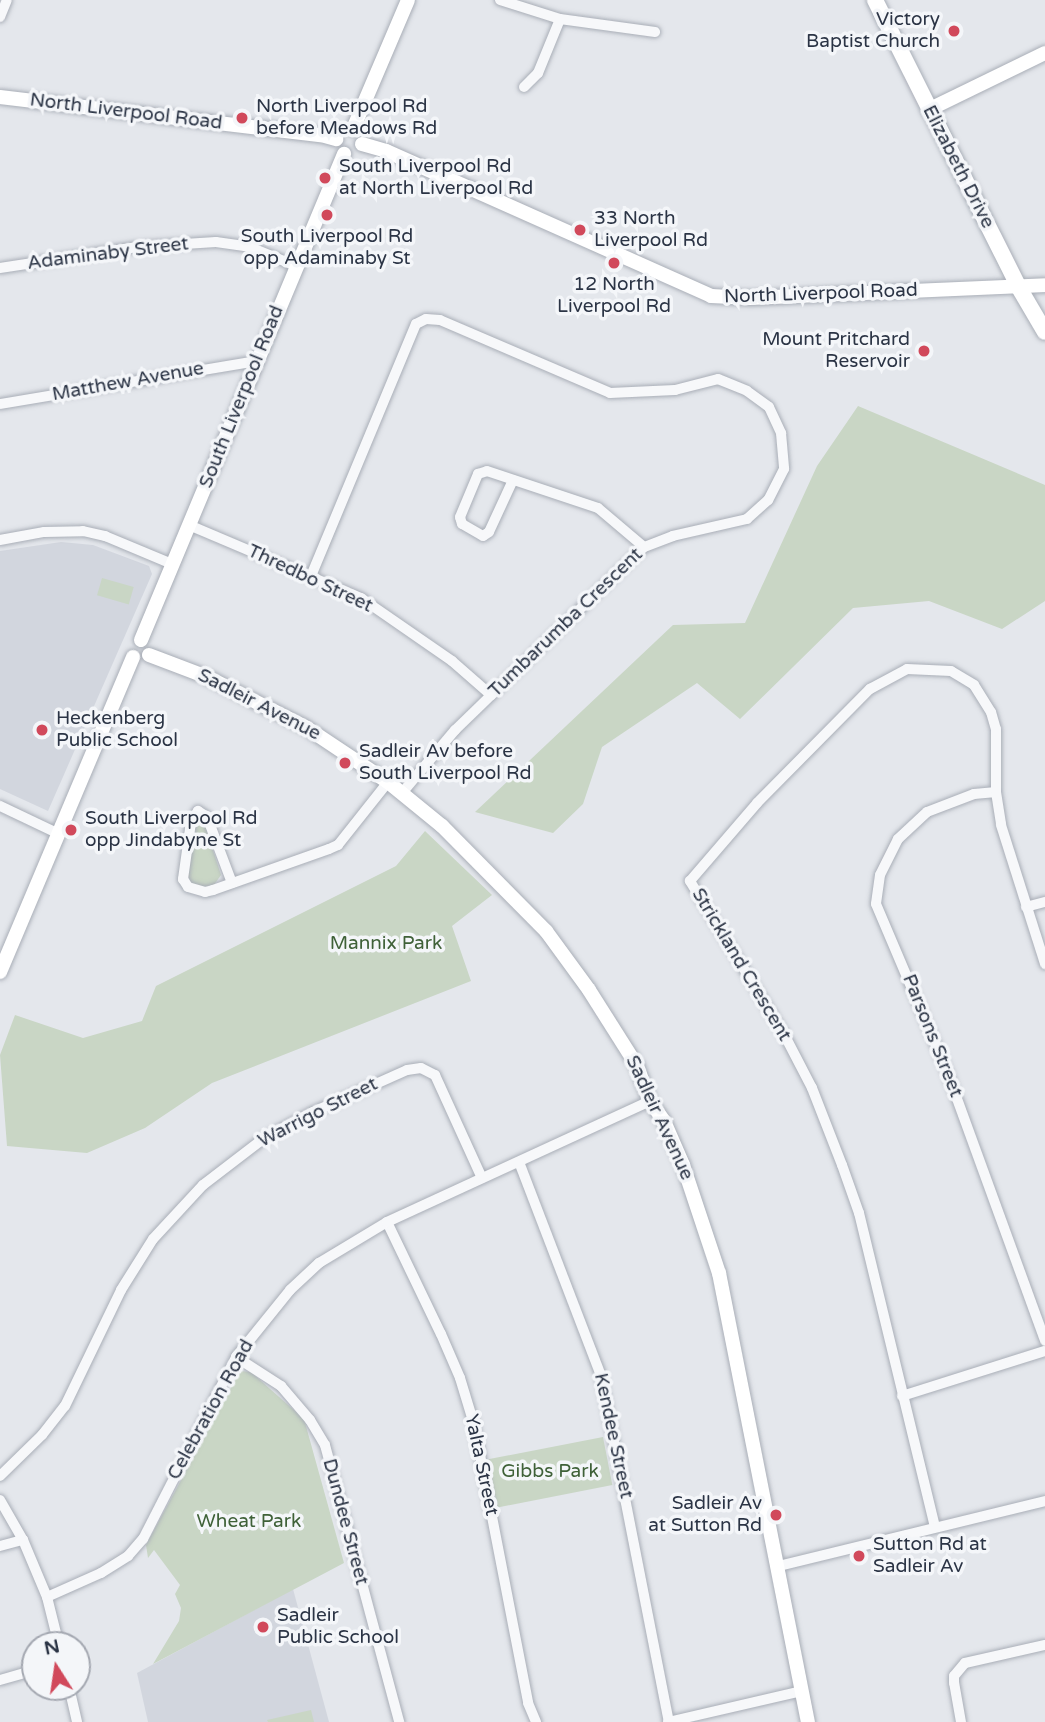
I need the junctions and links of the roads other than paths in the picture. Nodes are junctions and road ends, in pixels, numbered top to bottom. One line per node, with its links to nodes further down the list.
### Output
1 (7, 0): 5 (street)
2 (408, 0): 12 (main road)
3 (500, 0): 6 (street)
4 (875, 0): 11 (main road, Elizabeth Drive)
5 (0, 17)
6 (560, 19): 7 (street); 9 (street)
7 (655, 32)
8 (1045, 53): 11 (main road)
9 (524, 87)
10 (0, 97): 13 (main road, North Liverpool Road)
11 (928, 110): 19 (main road, Elizabeth Drive)
12 (353, 129): 13 (main road); 14 (main road)
13 (336, 139): 15 (main road)
14 (362, 144): 15 (main road); 19 (main road, North Liverpool Road)
15 (344, 154): 16 (main road, South Liverpool Road)
16 (296, 266): 17 (street, Adaminaby Street); 21 (main road, South Liverpool Road)
17 (0, 268)
18 (1045, 285): 19 (main road, North Liverpool Road)
19 (1018, 286): 20 (main road, Elizabeth Drive)
20 (1045, 332)
21 (256, 361): 22 (street, Matthew Avenue); 24 (main road, South Liverpool Road)
22 (0, 404)
23 (513, 480): 23 (street); 26 (street)
24 (189, 525): 27 (main road, South Liverpool Road); 28 (street, Thredbo Street)
25 (0, 540): 27 (street)
26 (644, 547): 28 (street, Tumbarumba Crescent); 32 (street, Tumbarumba Crescent)
27 (172, 564): 29 (main road, South Liverpool Road)
28 (311, 576): 32 (street, Thredbo Street)
29 (141, 640): 30 (main road); 31 (main road)
30 (149, 655): 31 (main road); 33 (main road, Sadleir Avenue)
31 (133, 657): 37 (main road)
32 (491, 695): 35 (street, Tumbarumba Crescent)
33 (388, 782): 35 (main road, Sadleir Avenue); 38 (street)
34 (996, 792): 40 (street, Strickland Crescent); 47 (street, Parsons Street); 50 (street, Strickland Crescent)
35 (402, 793): 43 (main road, Sadleir Avenue)
36 (0, 806): 37 (street)
37 (59, 834): 42 (main road)
38 (232, 883): 38 (street)
39 (1045, 902): 40 (street)
40 (1026, 907): 41 (street, Strickland Crescent)
41 (1045, 964)
42 (0, 972)
43 (650, 1101): 44 (street, Celebration Road); 57 (main road, Sadleir Avenue)
44 (519, 1162): 45 (street, Celebration Road); 68 (street, Kendee Street)
45 (482, 1178): 46 (street, Celebration Road); 51 (street, Warrigo Street)
46 (387, 1222): 49 (street, Celebration Road); 67 (street, Yalta Street)
47 (1045, 1341)
48 (1045, 1352): 50 (street)
49 (236, 1357): 58 (street, Celebration Road); 66 (street, Dundee Street)
50 (902, 1396): 54 (street, Strickland Crescent)
51 (0, 1476)
52 (0, 1500): 55 (street)
53 (1045, 1501): 54 (street)
54 (935, 1527): 57 (street)
55 (23, 1540): 56 (street); 58 (street)
56 (0, 1546)
57 (779, 1566): 63 (main road, Sadleir Avenue)
58 (47, 1597): 59 (street)
59 (56, 1631)
60 (1045, 1645): 70 (street)
61 (21, 1674): 62 (street)
62 (0, 1680)
63 (802, 1691): 68 (street); 69 (main road, Sadleir Avenue)
64 (72, 1701): 65 (street)
65 (76, 1722)
66 (399, 1722)
67 (536, 1722)
68 (669, 1722)
69 (808, 1722)
70 (961, 1722)

